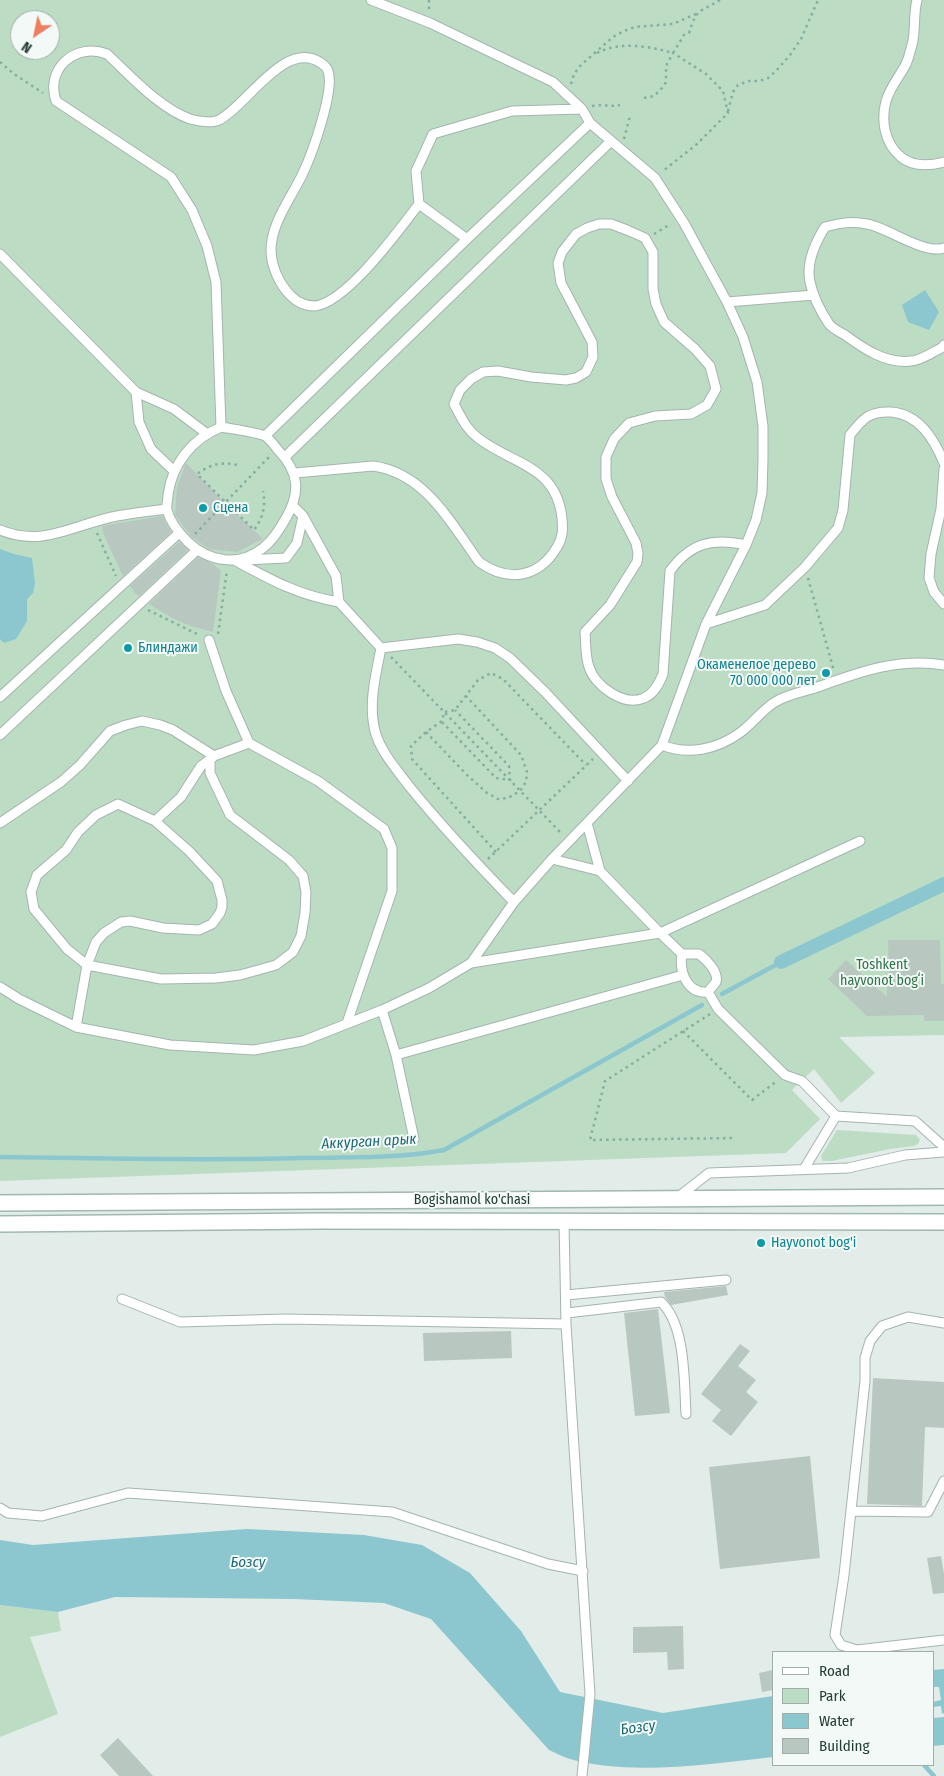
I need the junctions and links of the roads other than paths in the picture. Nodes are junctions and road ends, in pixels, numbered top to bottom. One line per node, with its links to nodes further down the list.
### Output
1 (371, 0): 3 (lane)
2 (916, 0): 6 (lane)
3 (582, 109): 4 (lane); 7 (lane)
4 (590, 123): 5 (lane); 8 (lane)
5 (611, 140): 12 (lane); 18 (lane)
6 (944, 162)
7 (419, 204): 8 (lane); 15 (lane)
8 (467, 239): 17 (lane)
9 (944, 248): 11 (lane)
10 (0, 254): 14 (lane)
11 (814, 295): 12 (lane); 13 (lane)
12 (727, 302): 28 (lane)
13 (944, 345)
14 (136, 392): 16 (lane); 21 (lane)
15 (220, 427): 16 (lane); 17 (lane)
16 (206, 433): 21 (lane)
17 (265, 436): 18 (lane)
18 (285, 457): 22 (lane)
19 (944, 463): 33 (lane)
20 (944, 469): 32 (lane)
21 (174, 471): 24 (lane)
22 (295, 473): 23 (lane); 28 (lane)
23 (293, 506): 25 (lane); 30 (lane)
24 (167, 509): 26 (lane); 27 (lane)
25 (303, 516): 30 (lane); 31 (lane)
26 (0, 530)
27 (179, 533): 29 (lane); 37 (lane)
28 (746, 545): 33 (lane)
29 (196, 550): 30 (lane); 38 (lane)
30 (232, 561): 31 (lane)
31 (339, 602): 35 (lane)
32 (944, 604)
33 (706, 624): 40 (lane)
34 (208, 640): 39 (lane)
35 (382, 648): 42 (lane); 49 (lane)
36 (944, 665): 40 (lane)
37 (0, 697)
38 (0, 735)
39 (248, 742): 41 (lane); 58 (lane)
40 (662, 745): 42 (lane)
41 (214, 756): 43 (lane); 44 (lane); 53 (lane)
42 (628, 781): 45 (lane)
43 (155, 821): 53 (lane); 53 (lane)
44 (0, 823)
45 (587, 823): 47 (lane); 48 (lane)
46 (860, 841): 50 (lane)
47 (552, 859): 48 (lane); 49 (lane)
48 (600, 871): 50 (lane)
49 (514, 902): 52 (lane)
50 (660, 933): 51 (lane); 52 (lane)
51 (682, 954): 54 (lane); 56 (lane)
52 (470, 963): 57 (lane)
53 (87, 965): 59 (lane)
54 (683, 976): 56 (lane); 60 (lane)
55 (0, 987): 59 (lane)
56 (708, 992): 61 (lane)
57 (382, 1010): 58 (lane); 60 (lane)
58 (347, 1023): 59 (lane)
59 (76, 1026)
60 (396, 1055): 62 (lane)
61 (836, 1116): 63 (lane); 65 (lane)
62 (414, 1139)
63 (944, 1147)
64 (944, 1152): 65 (lane)
65 (804, 1169): 67 (lane)
66 (944, 1197): 67 (main road, Bogishamol ko'chasi)
67 (676, 1198): 68 (main road, Bogishamol ko'chasi)
68 (320, 1200): 69 (main road, Bogishamol ko'chasi); 70 (main road)
69 (0, 1202)
70 (321, 1221): 71 (main road, Bogishamol ko'chasi); 73 (main road, Bogishamol ko'chasi)
71 (564, 1221): 72 (main road, Bogishamol ko'chasi); 75 (lane)
72 (944, 1222)
73 (0, 1224)
74 (726, 1280): 75 (lane)
75 (566, 1295): 77 (lane)
76 (122, 1299): 79 (lane)
77 (567, 1313): 79 (lane); 80 (lane)
78 (944, 1322): 83 (lane)
79 (566, 1324): 84 (lane)
80 (686, 1414)
81 (944, 1480): 83 (lane)
82 (0, 1508): 84 (lane)
83 (851, 1511): 85 (lane)
84 (583, 1571): 86 (lane)
85 (944, 1640)
86 (582, 1774)

